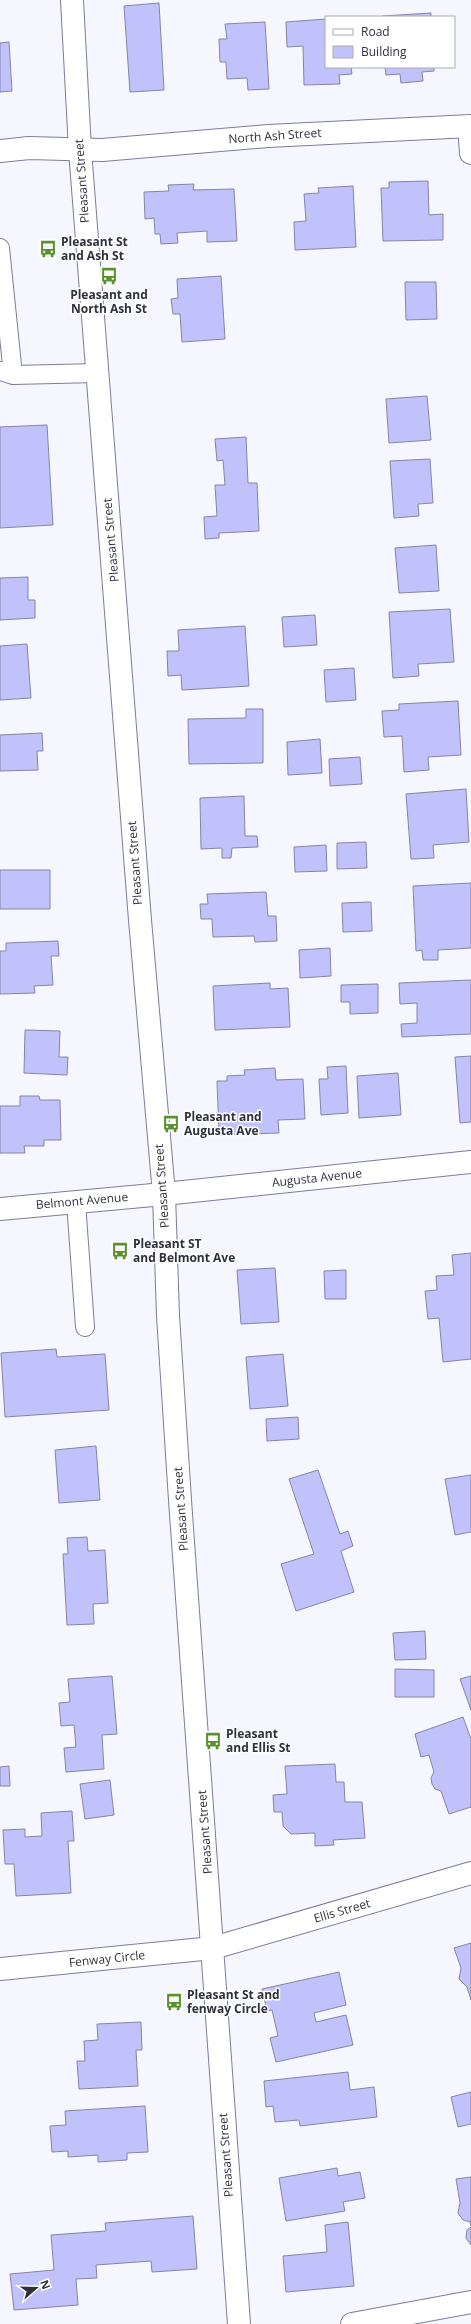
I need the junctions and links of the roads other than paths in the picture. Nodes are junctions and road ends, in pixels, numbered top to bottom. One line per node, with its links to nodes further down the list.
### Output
1 (72, 0): 3 (main road, Pleasant Street)
2 (470, 127): 3 (main road, North Ash Street); 5 (main road)
3 (80, 150): 4 (main road, North Ash Street); 8 (main road, Pleasant Street)
4 (0, 151)
5 (471, 153)
6 (0, 248): 7 (lane)
7 (6, 373): 8 (lane)
8 (98, 373): 10 (main road, Pleasant Street)
9 (471, 1162): 10 (main road, Augusta Avenue)
10 (164, 1194): 11 (main road, Belmont Avenue); 15 (main road, Pleasant Street)
11 (76, 1202): 12 (main road, Belmont Avenue); 13 (lane)
12 (0, 1208)
13 (85, 1327)
14 (471, 1873): 15 (main road, Ellis Street)
15 (213, 1948): 16 (main road, Fenway Circle); 19 (main road, Pleasant Street)
16 (0, 1969)
17 (471, 2302): 18 (main road)
18 (396, 2320): 20 (main road)
19 (239, 2324)
20 (352, 2324)

